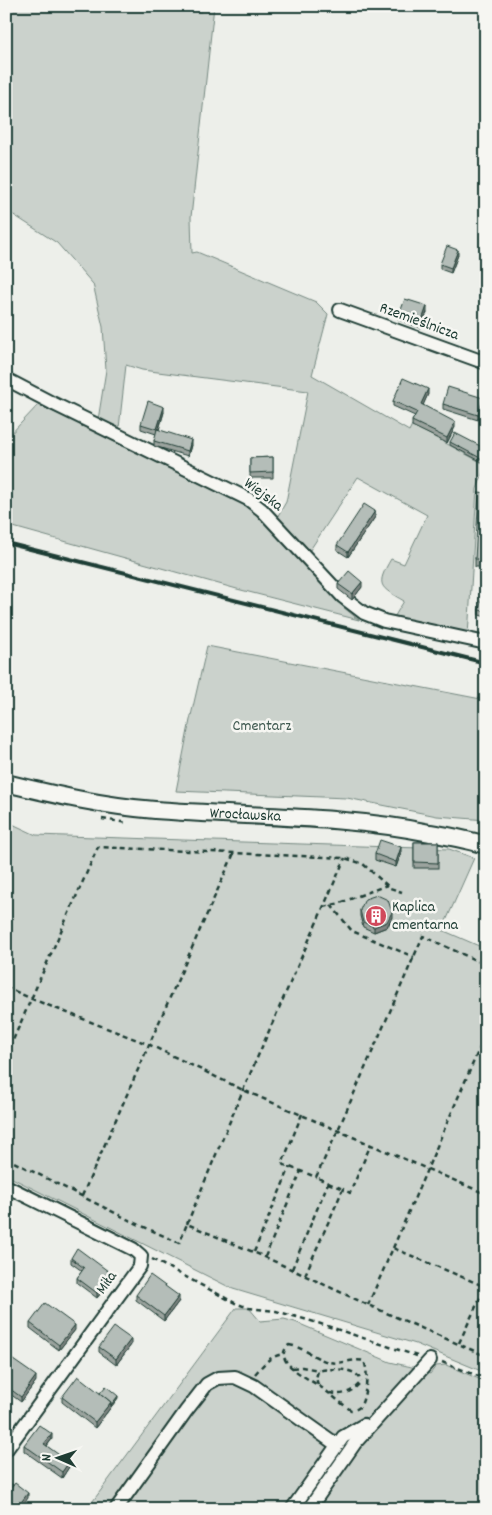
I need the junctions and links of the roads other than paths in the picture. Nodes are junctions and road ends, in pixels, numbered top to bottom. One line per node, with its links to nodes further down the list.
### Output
1 (340, 310): 2 (street, Rzemieślnicza)
2 (486, 363)
3 (6, 379): 4 (street, Wiejska)
4 (486, 644)
5 (6, 783): 6 (main road, Wrocławska)
6 (486, 845)
7 (6, 1186): 11 (street, Miła)
8 (430, 1360): 9 (street)
9 (368, 1428): 10 (street); 14 (street)
10 (337, 1445): 12 (street); 13 (street)
11 (6, 1450)
12 (116, 1509)
13 (292, 1509)
14 (309, 1509)

